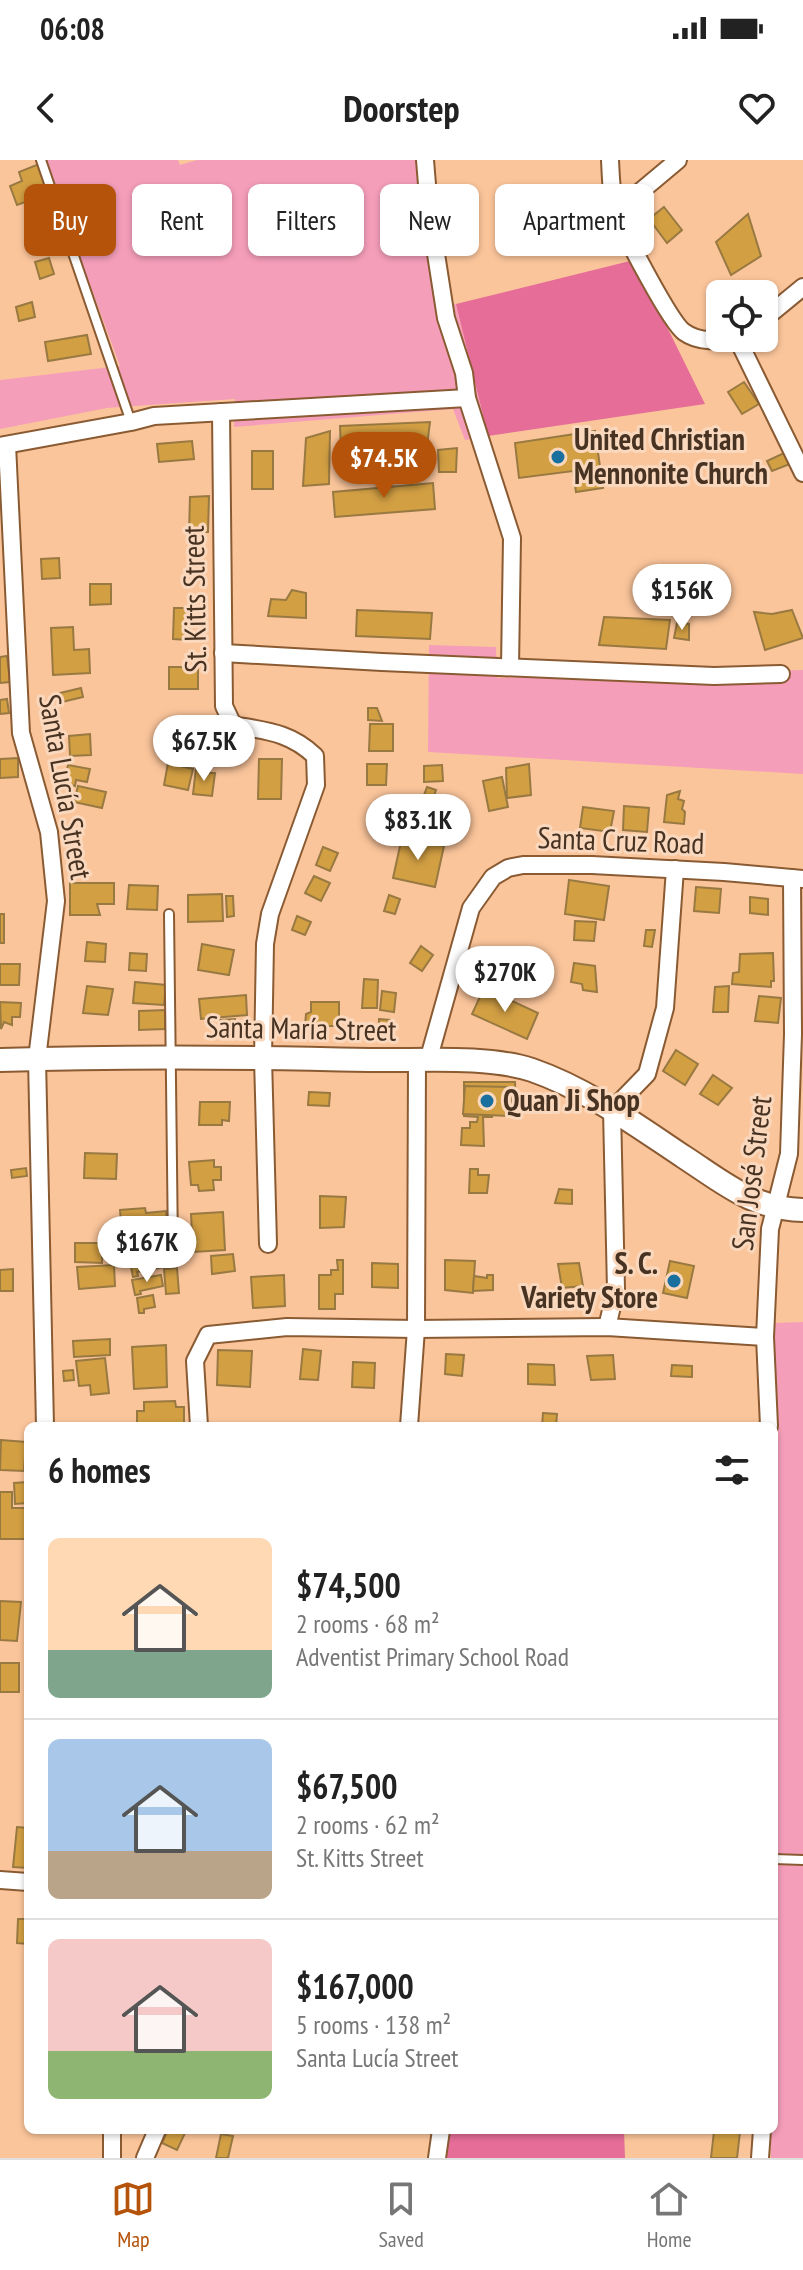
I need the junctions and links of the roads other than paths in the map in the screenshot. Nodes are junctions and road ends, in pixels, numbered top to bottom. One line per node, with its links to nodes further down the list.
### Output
1 (41, 160): 14 (lane)
2 (425, 160): 12 (street)
3 (610, 160): 5 (street)
4 (678, 160): 6 (street)
5 (611, 184)
6 (649, 184)
7 (638, 256): 10 (street)
8 (803, 287): 9 (street)
9 (778, 308)
10 (706, 340)
11 (744, 352): 16 (street)
12 (467, 398): 13 (street); 18 (street)
13 (221, 412): 14 (street); 17 (street, St. Kitts Street)
14 (131, 422): 15 (street)
15 (4, 445): 26 (street, Santa Lucía Street)
16 (803, 473)
17 (223, 653): 18 (street); 25 (street, St. Kitts Street)
18 (510, 667): 19 (street)
19 (781, 674)
20 (675, 869): 21 (street, Santa Cruz Road); 28 (street, Santa Cruz Road); 29 (street)
21 (798, 879): 23 (street, San José Street)
22 (169, 914): 24 (lane)
23 (798, 1034): 30 (street, San José Street)
24 (172, 1057): 25 (street, Santa María Street); 26 (street, Santa María Street); 33 (lane)
25 (263, 1058): 28 (street, Santa María Street); 32 (street, St. Kitts Street)
26 (37, 1059): 27 (street, Santa María Street); 37 (street, Santa Lucía Street)
27 (0, 1060)
28 (422, 1061): 29 (street, Santa María Street); 35 (street, Santa Cruz Road)
29 (612, 1110): 30 (street, Santa María Street); 34 (street)
30 (774, 1208): 31 (street, Santa María Street); 36 (street, San José Street)
31 (803, 1210)
32 (268, 1244)
33 (173, 1248)
34 (607, 1327): 35 (street); 36 (street)
35 (416, 1329): 38 (street); 39 (street, Santa Cruz Road)
36 (765, 1337): 40 (street, San José Street)
37 (45, 1422)
38 (199, 1422)
39 (409, 1422)
40 (769, 1422)
41 (778, 1859): 42 (lane)
42 (803, 1860)
43 (0, 1880): 44 (street)
44 (24, 1882)
45 (112, 2134): 50 (street)
46 (156, 2134): 49 (street)
47 (440, 2134): 51 (street)
48 (762, 2134): 52 (street)
49 (150, 2157)
50 (112, 2158)
51 (437, 2158)
52 (760, 2158)

